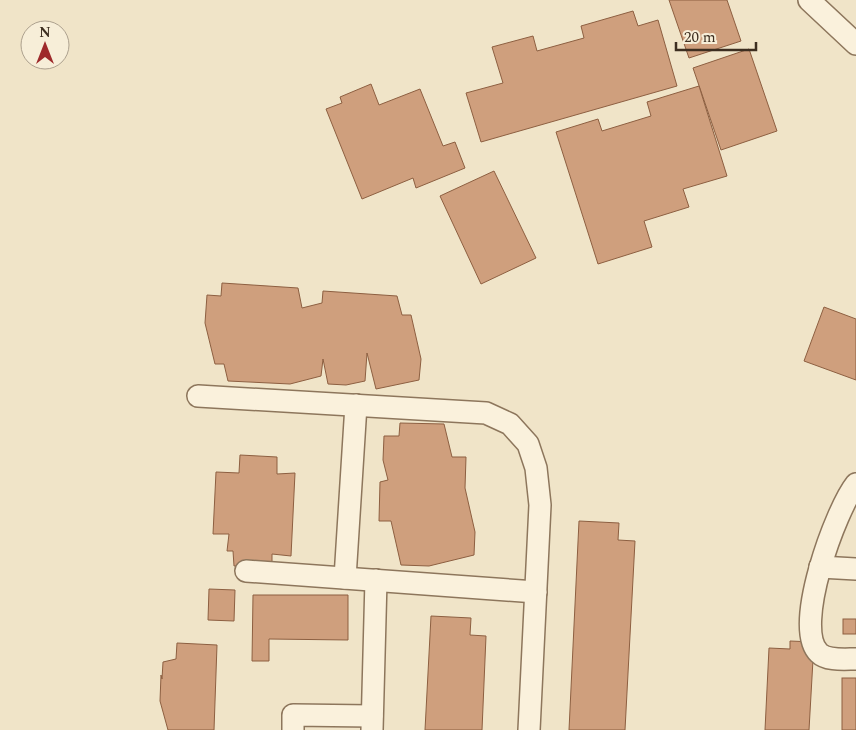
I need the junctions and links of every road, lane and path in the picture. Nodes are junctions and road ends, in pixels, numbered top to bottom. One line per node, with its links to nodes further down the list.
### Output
1 (809, 0): 2 (street)
2 (856, 44)
3 (198, 396): 4 (street)
4 (356, 405): 9 (street); 11 (street)
5 (856, 484): 6 (street)
6 (820, 567): 7 (street); 12 (street)
7 (856, 569)
8 (246, 571): 9 (street)
9 (345, 578): 10 (street)
10 (376, 580): 11 (street); 13 (street)
11 (536, 592): 15 (street)
12 (856, 660)
13 (372, 723): 14 (street)
14 (293, 730)
15 (529, 730)

